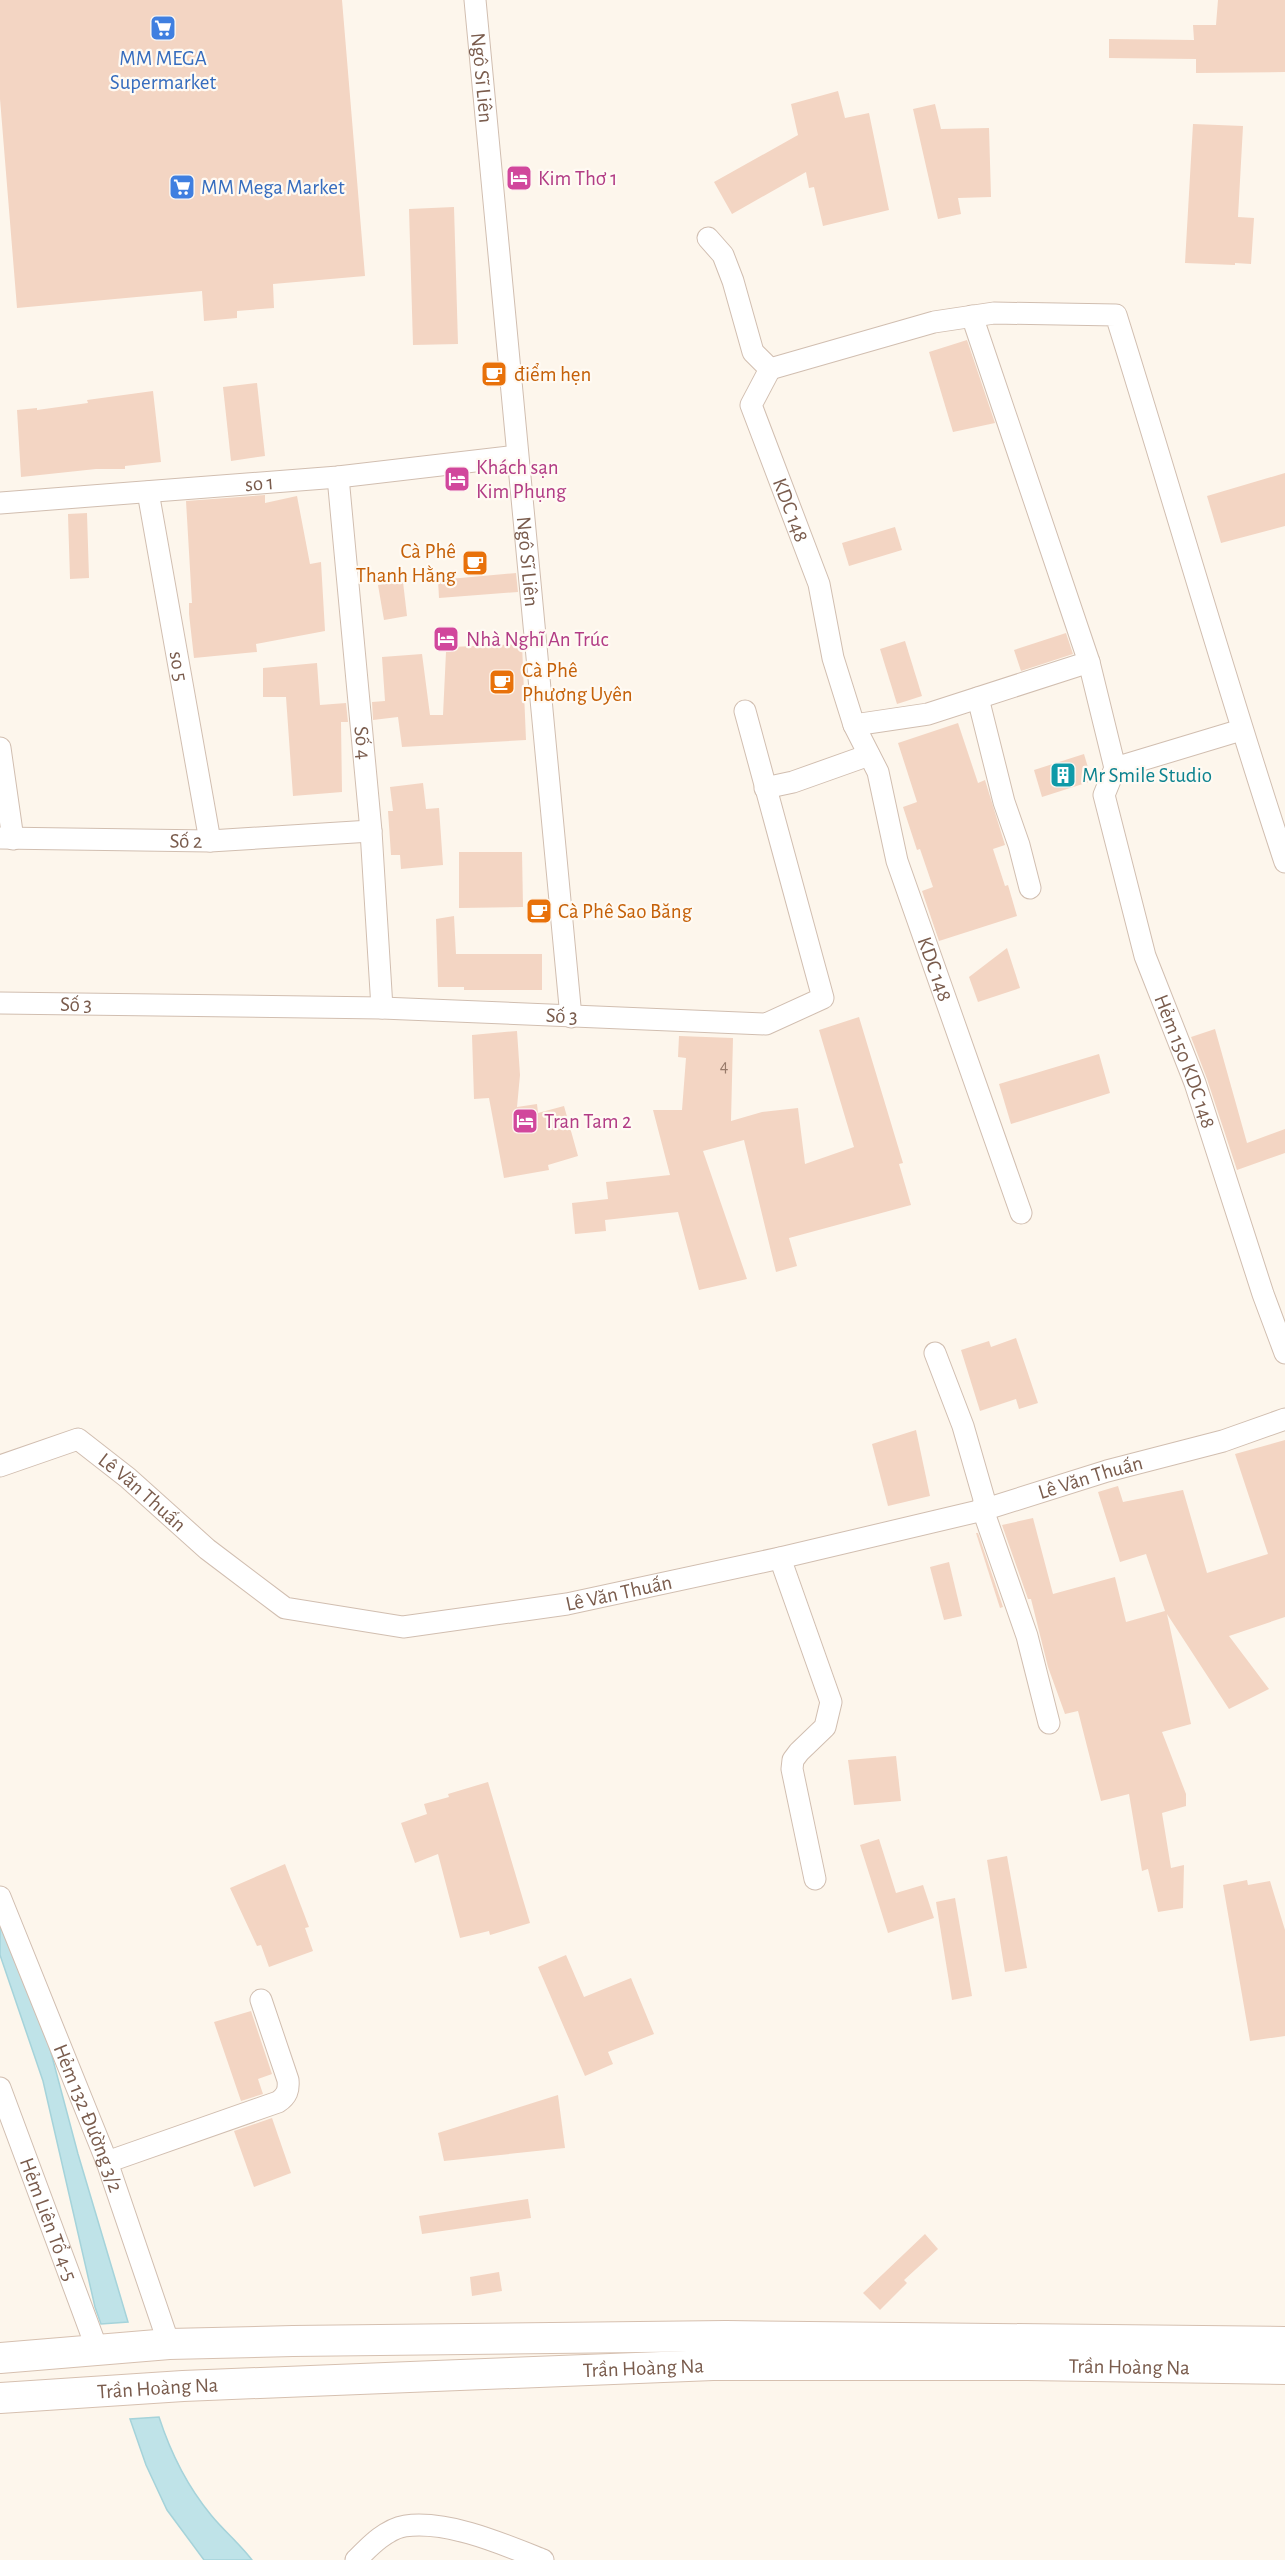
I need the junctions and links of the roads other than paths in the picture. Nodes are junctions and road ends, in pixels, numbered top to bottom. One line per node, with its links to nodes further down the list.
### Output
1 (475, 0): 5 (street, Ngô Sĩ Liên)
2 (708, 238): 4 (street)
3 (972, 316): 4 (street); 9 (street); 13 (street)
4 (770, 369): 12 (street, KDC 148)
5 (517, 456): 6 (street, so 1); 25 (street, Ngô Sĩ Liên)
6 (338, 477): 7 (street, so 1); 18 (street, Số 4)
7 (148, 492): 8 (street, so 1); 20 (street, so 5)
8 (0, 504)
9 (1089, 662): 10 (street); 16 (street)
10 (978, 698): 12 (street); 22 (street)
11 (745, 711): 17 (street, Số 3)
12 (854, 725): 15 (street, KDC 148)
13 (1241, 729): 16 (street); 21 (street)
14 (0, 748): 19 (street)
15 (869, 755): 17 (street); 26 (street, KDC 148)
16 (1115, 768): 28 (street, Hẻm 150 KDC 148)
17 (765, 788): 25 (street, Số 3)
18 (371, 831): 20 (street, Số 2); 24 (street, Số 4)
19 (7, 838): 20 (street, Số 2)
20 (210, 841)
21 (1284, 857)
22 (1030, 888)
23 (0, 1003): 24 (street, Số 3)
24 (382, 1008): 25 (street, Số 3)
25 (571, 1017)
26 (1020, 1213)
27 (935, 1353): 31 (street)
28 (1285, 1353)
29 (1285, 1419): 31 (street, Lê Văn Thuấn)
30 (0, 1466): 32 (street, Lê Văn Thuấn)
31 (983, 1510): 32 (street, Lê Văn Thuấn); 33 (street)
32 (780, 1558): 34 (street)
33 (1049, 1723)
34 (815, 1879)
35 (0, 1897): 38 (street, Hẻm 132 Đường 3/2)
36 (261, 2000): 38 (street)
37 (0, 2088): 41 (street, Hẻm Liên Tổ 4-5)
38 (107, 2162): 40 (street, Hẻm 132 Đường 3/2)
39 (1285, 2342): 40 (main road, Trần Hoàng Na)
40 (169, 2344): 41 (main road, Trần Hoàng Na); 44 (main road)
41 (97, 2349): 42 (main road, Trần Hoàng Na); 45 (main road)
42 (0, 2358)
43 (1285, 2368): 44 (main road, Trần Hoàng Na)
44 (183, 2386): 45 (main road, Trần Hoàng Na)
45 (107, 2391): 46 (main road, Trần Hoàng Na)
46 (0, 2398)
47 (356, 2560): 48 (street)
48 (543, 2560)

